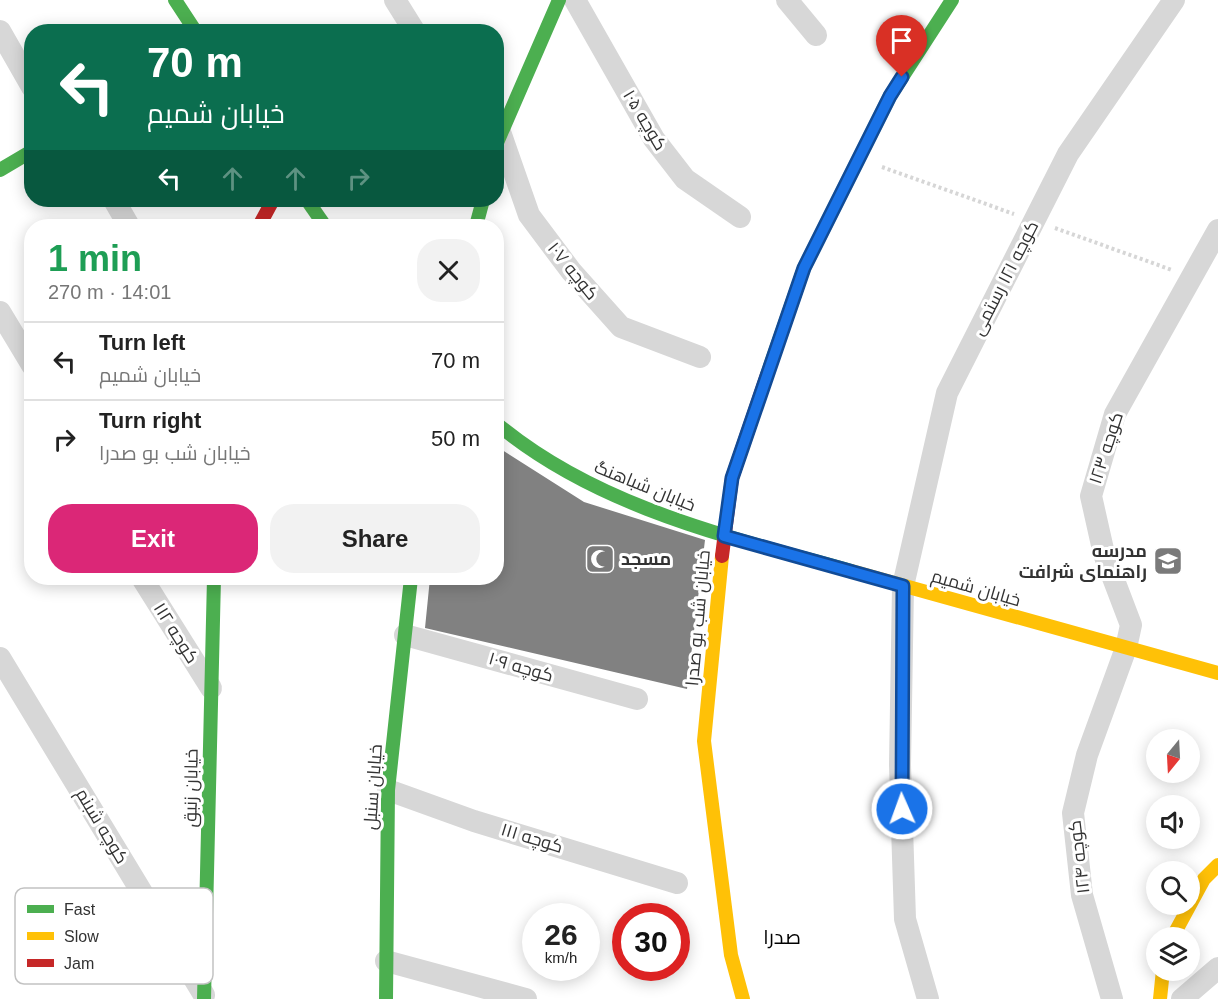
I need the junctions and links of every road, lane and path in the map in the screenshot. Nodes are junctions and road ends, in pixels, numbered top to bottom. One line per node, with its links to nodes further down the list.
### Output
1 (175, 0): 8 (street)
2 (395, 0): 9 (street)
3 (559, 0): 13 (street)
4 (575, 0): 17 (street, کوچه ۱۰۵)
5 (787, 0): 11 (street)
6 (952, 0): 23 (street, خیابان شب بو صدرا)
7 (1173, 0): 27 (street, کوچه ۱۲۱ رستمی)
8 (191, 24)
9 (410, 24)
10 (0, 31): 12 (street)
11 (816, 35)
12 (24, 73)
13 (504, 124)
14 (504, 153): 21 (street, کوچه ۱۰۷)
15 (24, 156): 16 (street)
16 (0, 170)
17 (740, 217)
18 (1218, 230): 29 (street, کوچه ۱۲۳)
19 (0, 312): 20 (street)
20 (24, 352)
21 (700, 357)
22 (504, 430): 23 (street, خیابان شباهنگ)
23 (724, 536): 27 (street, خیابان شمیم); 47 (street, خیابان شب بو صدرا)
24 (146, 585): 32 (street, کوچه ۱۱۲)
25 (214, 585): 32 (street, خیابان زنبق)
26 (410, 585): 28 (street, خیابان سنبل)
27 (903, 586): 29 (street, خیابان شمیم); 48 (street, کوچه ۱۲۱ رستمی)
28 (405, 635): 33 (street, کوچه ۱۰۹); 34 (street, خیابان سنبل)
29 (1126, 648): 31 (street, خیابان شمیم); 49 (street, کوچه ۱۲۴)
30 (0, 658): 37 (street, کوچه شبنم)
31 (1218, 674)
32 (211, 688): 38 (street, خیابان زنبق)
33 (637, 699)
34 (388, 790): 36 (street, کوچه ۱۱۱); 40 (street, خیابان سنبل)
35 (1218, 865): 39 (street)
36 (677, 883)
37 (138, 888)
38 (206, 888)
39 (1178, 927)
40 (386, 961): 45 (street, خیابان سنبل); 46 (street)
41 (1218, 968): 51 (street)
42 (1162, 981): 50 (street)
43 (196, 984): 44 (street, کوچه شبنم)
44 (204, 997)
45 (386, 999)
46 (525, 999)
47 (743, 999)
48 (928, 999)
49 (1112, 999)
50 (1160, 999)
51 (1182, 999)

